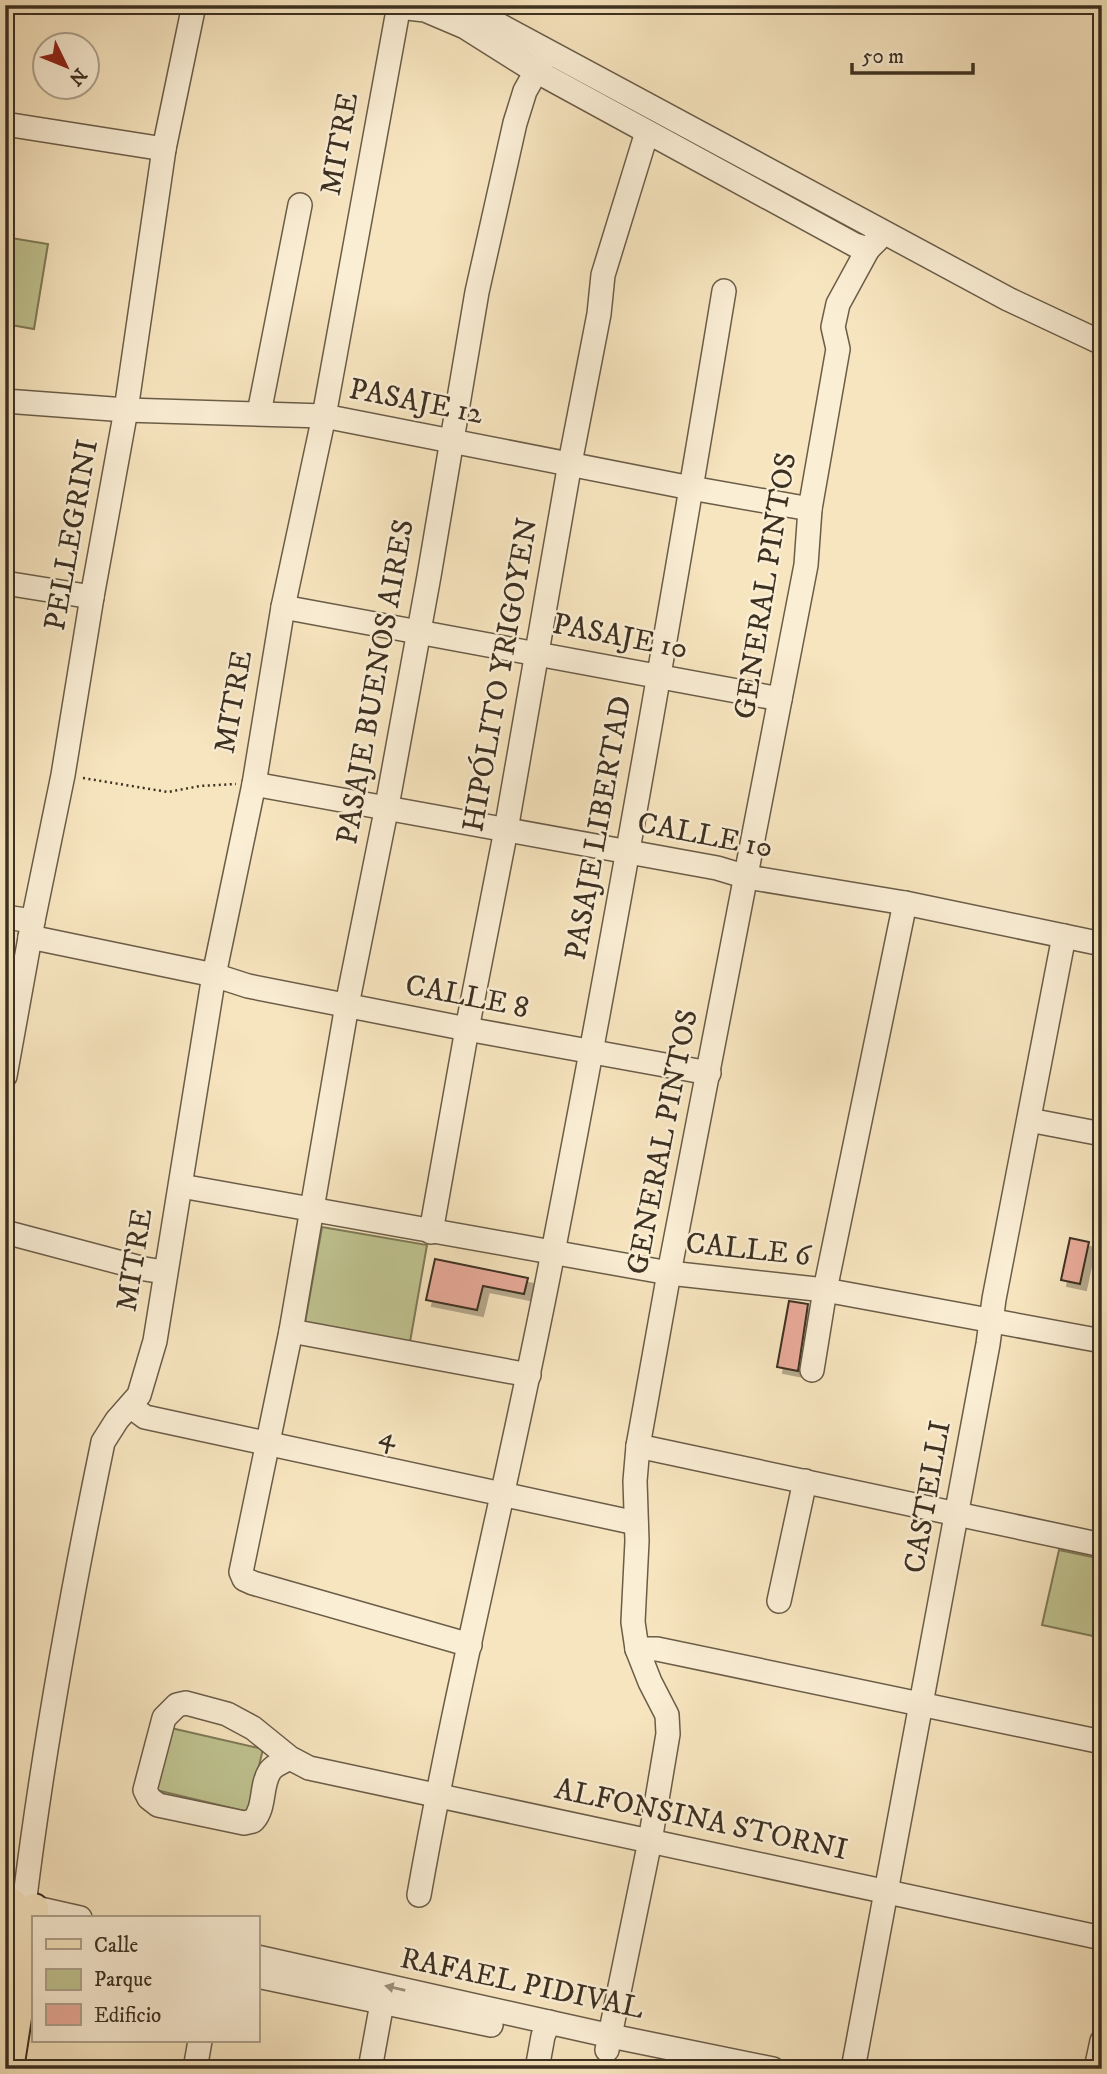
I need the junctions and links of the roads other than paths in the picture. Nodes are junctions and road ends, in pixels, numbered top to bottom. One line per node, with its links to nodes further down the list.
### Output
1 (194, 5): 7 (street, PELLEGRINI)
2 (462, 5): 4 (street)
3 (399, 6): 4 (street); 16 (street, MITRE)
4 (542, 62): 6 (street); 9 (street); 17 (street, PASAJE BUENOS AIRES)
5 (5, 124): 7 (street)
6 (648, 132): 10 (street); 18 (street, HIPÓLITO YRIGOYEN)
7 (164, 149): 14 (street, PELLEGRINI)
8 (300, 205): 15 (street)
9 (884, 233): 10 (street, GENERAL PINTOS); 12 (street)
10 (868, 249): 20 (street, GENERAL PINTOS)
11 (724, 291): 19 (street, PASAJE LIBERTAD)
12 (1102, 343)
13 (5, 401): 14 (street, PASAJE 12)
14 (126, 410): 15 (street, PASAJE 12); 22 (street, PELLEGRINI)
15 (259, 413): 16 (street, PASAJE 12)
16 (324, 416): 17 (street, PASAJE 12); 23 (street, MITRE)
17 (451, 440): 18 (street, PASAJE 12); 24 (street, PASAJE BUENOS AIRES)
18 (570, 463): 19 (street, PASAJE 12); 25 (street, HIPÓLITO YRIGOYEN)
19 (691, 488): 20 (street, PASAJE 12); 26 (street, PASAJE LIBERTAD)
20 (810, 509): 27 (street, GENERAL PINTOS)
21 (5, 583): 22 (street)
22 (92, 597): 35 (street, PELLEGRINI)
23 (284, 607): 24 (street, PASAJE 10); 28 (street, MITRE)
24 (418, 632): 25 (street, PASAJE 10); 29 (street, PASAJE BUENOS AIRES)
25 (538, 654): 26 (street, PASAJE 10); 30 (street, HIPÓLITO YRIGOYEN)
26 (658, 677): 27 (street, PASAJE 10); 31 (street, PASAJE LIBERTAD)
27 (780, 699): 32 (street, GENERAL PINTOS)
28 (254, 783): 29 (street, CALLE 10); 38 (street, MITRE)
29 (387, 806): 30 (street, CALLE 10); 39 (street, PASAJE BUENOS AIRES)
30 (506, 830): 31 (street, CALLE 10); 40 (street, HIPÓLITO YRIGOYEN)
31 (627, 853): 32 (street, CALLE 10); 41 (street, PASAJE LIBERTAD)
32 (747, 877): 33 (street, CALLE 10); 42 (street, GENERAL PINTOS)
33 (905, 903): 36 (street, CALLE 10); 53 (street)
34 (5, 917): 35 (street)
35 (31, 929): 38 (street, CALLE 8); 43 (street, PELLEGRINI)
36 (1064, 936): 37 (street, CALLE 10); 44 (street, CASTELLI)
37 (1102, 944)
38 (214, 975): 39 (street, CALLE 8); 46 (street, MITRE)
39 (346, 1005): 40 (street, CALLE 8); 47 (street, PASAJE BUENOS AIRES)
40 (467, 1029): 41 (street, CALLE 8); 49 (street, HIPÓLITO YRIGOYEN)
41 (590, 1052): 42 (street, CALLE 8); 50 (street, PASAJE LIBERTAD)
42 (709, 1073): 52 (street, GENERAL PINTOS)
43 (5, 1076)
44 (1029, 1120): 45 (street); 54 (street, CASTELLI)
45 (1102, 1134)
46 (181, 1186): 47 (street, CALLE 6); 51 (street, MITRE)
47 (313, 1210): 49 (street, CALLE 6); 55 (street, PASAJE BUENOS AIRES)
48 (5, 1232): 51 (street)
49 (431, 1232): 50 (street, CALLE 6)
50 (553, 1253): 52 (street, CALLE 6); 58 (street, PASAJE LIBERTAD)
51 (164, 1272): 59 (street, MITRE)
52 (669, 1273): 53 (street, CALLE 6); 61 (street, GENERAL PINTOS)
53 (825, 1290): 54 (street, CALLE 6); 57 (street)
54 (991, 1320): 56 (street, CALLE 6); 64 (street, CASTELLI)
55 (291, 1331): 58 (street); 60 (street, PASAJE BUENOS AIRES)
56 (1102, 1341)
57 (812, 1370)
58 (528, 1375): 63 (street, PASAJE LIBERTAD)
59 (130, 1406): 60 (street, 4); 77 (street, MITRE)
60 (269, 1443): 63 (street, 4); 68 (street, PASAJE BUENOS AIRES)
61 (638, 1446): 62 (street); 65 (street, GENERAL PINTOS)
62 (805, 1481): 64 (street); 67 (street)
63 (504, 1495): 65 (street, 4); 68 (street, PASAJE LIBERTAD)
64 (957, 1514): 66 (street); 70 (street, CASTELLI)
65 (636, 1523): 69 (street, GENERAL PINTOS)
66 (1102, 1545)
67 (779, 1601)
68 (470, 1645): 73 (street, PASAJE LIBERTAD)
69 (637, 1649): 70 (street); 74 (street, GENERAL PINTOS)
70 (921, 1705): 71 (street); 75 (street, CASTELLI)
71 (1102, 1742)
72 (290, 1758): 72 (street, ALFONSINA STORNI); 73 (street, ALFONSINA STORNI)
73 (436, 1797): 74 (street, ALFONSINA STORNI); 76 (street, PASAJE LIBERTAD)
74 (650, 1841): 75 (street, ALFONSINA STORNI); 87 (street, GENERAL PINTOS)
75 (887, 1892): 79 (street, ALFONSINA STORNI); 94 (street, CASTELLI)
76 (419, 1895)
77 (19, 1915): 78 (street); 80 (main road); 89 (main road)
78 (39, 1916)
79 (1102, 1938)
80 (5, 1955)
81 (259, 1957): 84 (street, RAFAEL PIDIVAL, one-way to 81)
82 (259, 1976): 83 (street, RAFAEL PIDIVAL)
83 (382, 2003): 84 (street, RAFAEL PIDIVAL); 91 (street)
84 (546, 2029): 87 (street, RAFAEL PIDIVAL); 92 (street)
85 (1102, 2041): 95 (street)
86 (200, 2042): 90 (street)
87 (609, 2043): 88 (street, RAFAEL PIDIVAL); 93 (street, RAFAEL PIDIVAL)
88 (691, 2068)
89 (9, 2069)
90 (195, 2069)
91 (370, 2069)
92 (537, 2069)
93 (773, 2069)
94 (853, 2069)
95 (1096, 2069)

